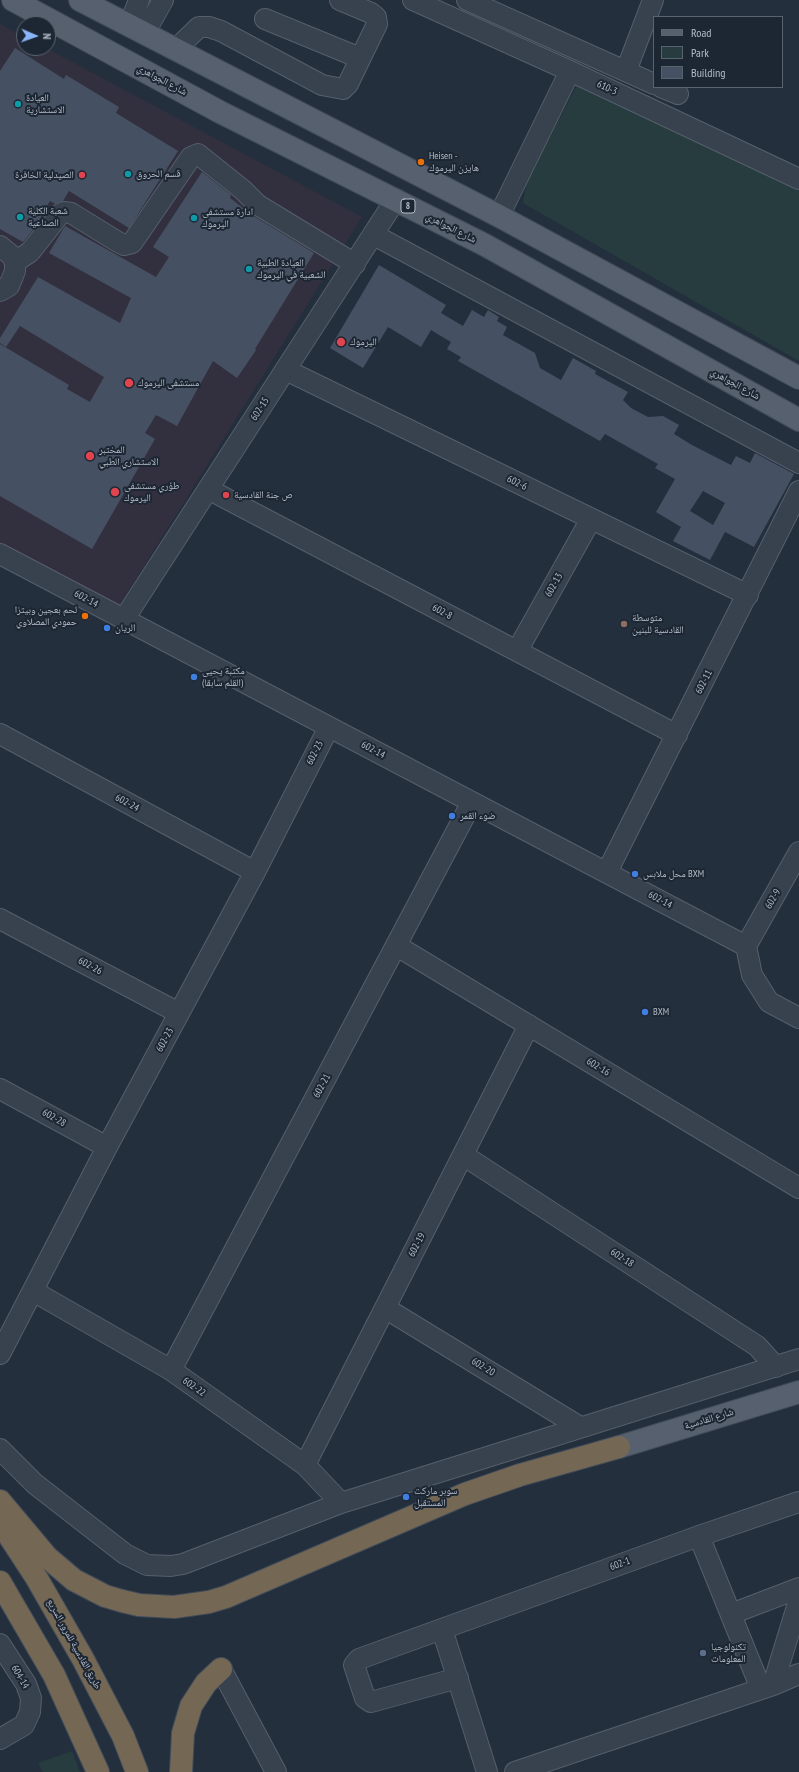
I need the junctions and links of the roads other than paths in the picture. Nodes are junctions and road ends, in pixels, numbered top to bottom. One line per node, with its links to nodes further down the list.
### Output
1 (13, 0): 17 (main road, شارع الجواهري / 8)
2 (80, 0): 10 (main road)
3 (139, 0): 10 (street)
4 (163, 0): 10 (street)
5 (340, 0): 12 (street)
6 (413, 0): 13 (street, 610-3)
7 (467, 0): 14 (street)
8 (653, 0): 14 (street)
9 (265, 19): 12 (street)
10 (137, 30): 11 (main road)
11 (175, 50): 12 (street); 18 (main road)
12 (360, 58)
13 (570, 70): 16 (street, 610-3); 18 (street)
14 (626, 71): 15 (street)
15 (653, 84)
16 (799, 179)
17 (396, 199): 19 (street, 602-15); 26 (main road, شارع الجواهري / 8)
18 (499, 216): 25 (main road)
19 (374, 235): 22 (street, 602-15); 27 (street)
20 (0, 246): 21 (street)
21 (15, 262): 22 (street); 23 (street)
22 (355, 264): 24 (street, 602-15)
23 (0, 291)
24 (286, 370): 28 (street, 602-15); 30 (street, 602-6)
25 (799, 378)
26 (799, 420)
27 (799, 463)
28 (208, 489): 33 (street, 602-15); 34 (street, 602-8)
29 (799, 491): 32 (street, 602-11)
30 (591, 519): 32 (street, 602-6); 34 (street, 602-13)
31 (0, 554): 33 (street, 602-14)
32 (748, 595): 37 (street, 602-11)
33 (124, 619): 35 (street, 602-14)
34 (517, 651): 37 (street, 602-8)
35 (329, 727): 38 (street, 602-14); 40 (street, 602-23)
36 (0, 734): 40 (street, 602-24)
37 (677, 735): 41 (street, 602-11)
38 (472, 802): 41 (street, 602-14); 43 (street, 602-21)
39 (798, 855): 44 (street, 602-9)
40 (255, 872): 45 (street, 602-23)
41 (606, 872): 44 (street, 602-14)
42 (0, 919): 45 (street, 602-26)
43 (397, 946): 47 (street, 602-16); 57 (street, 602-21)
44 (746, 946): 46 (street)
45 (179, 1013): 49 (street, 602-23)
46 (799, 1018)
47 (529, 1025): 50 (street, 602-19); 51 (street, 602-16)
48 (0, 1089): 49 (street, 602-28)
49 (107, 1147): 52 (street, 602-23)
50 (463, 1155): 53 (street, 602-19); 56 (street, 602-18)
51 (799, 1188)
52 (33, 1291): 54 (street, 602-23); 57 (street, 602-22)
53 (385, 1308): 59 (street, 602-20); 62 (street, 602-19)
54 (0, 1354)
55 (799, 1359): 56 (street)
56 (776, 1366): 59 (street)
57 (171, 1370): 62 (street, 602-22)
58 (799, 1392): 60 (main road, شارع القادسية)
59 (580, 1427): 65 (street)
60 (619, 1447): 63 (highway)
61 (0, 1449): 65 (street)
62 (305, 1465): 65 (street, 602-22)
63 (0, 1501)
64 (799, 1502): 67 (street, 602-1)
65 (341, 1503)
66 (0, 1522): 80 (highway, طريق القادسية للمرور السريع)
67 (699, 1536): 71 (street); 72 (street, 602-1)
68 (0, 1582): 79 (highway)
69 (799, 1588): 71 (street)
70 (799, 1600): 77 (street)
71 (731, 1614): 77 (street)
72 (442, 1628): 76 (street); 76 (street, 602-1)
73 (0, 1644): 78 (street, 604-14)
74 (221, 1669): 81 (highway); 82 (street)
75 (799, 1674): 77 (street)
76 (458, 1678): 83 (street)
77 (767, 1687): 84 (street)
78 (0, 1739)
79 (98, 1772)
80 (137, 1772)
81 (181, 1772)
82 (276, 1772)
83 (487, 1772)
84 (515, 1772)

